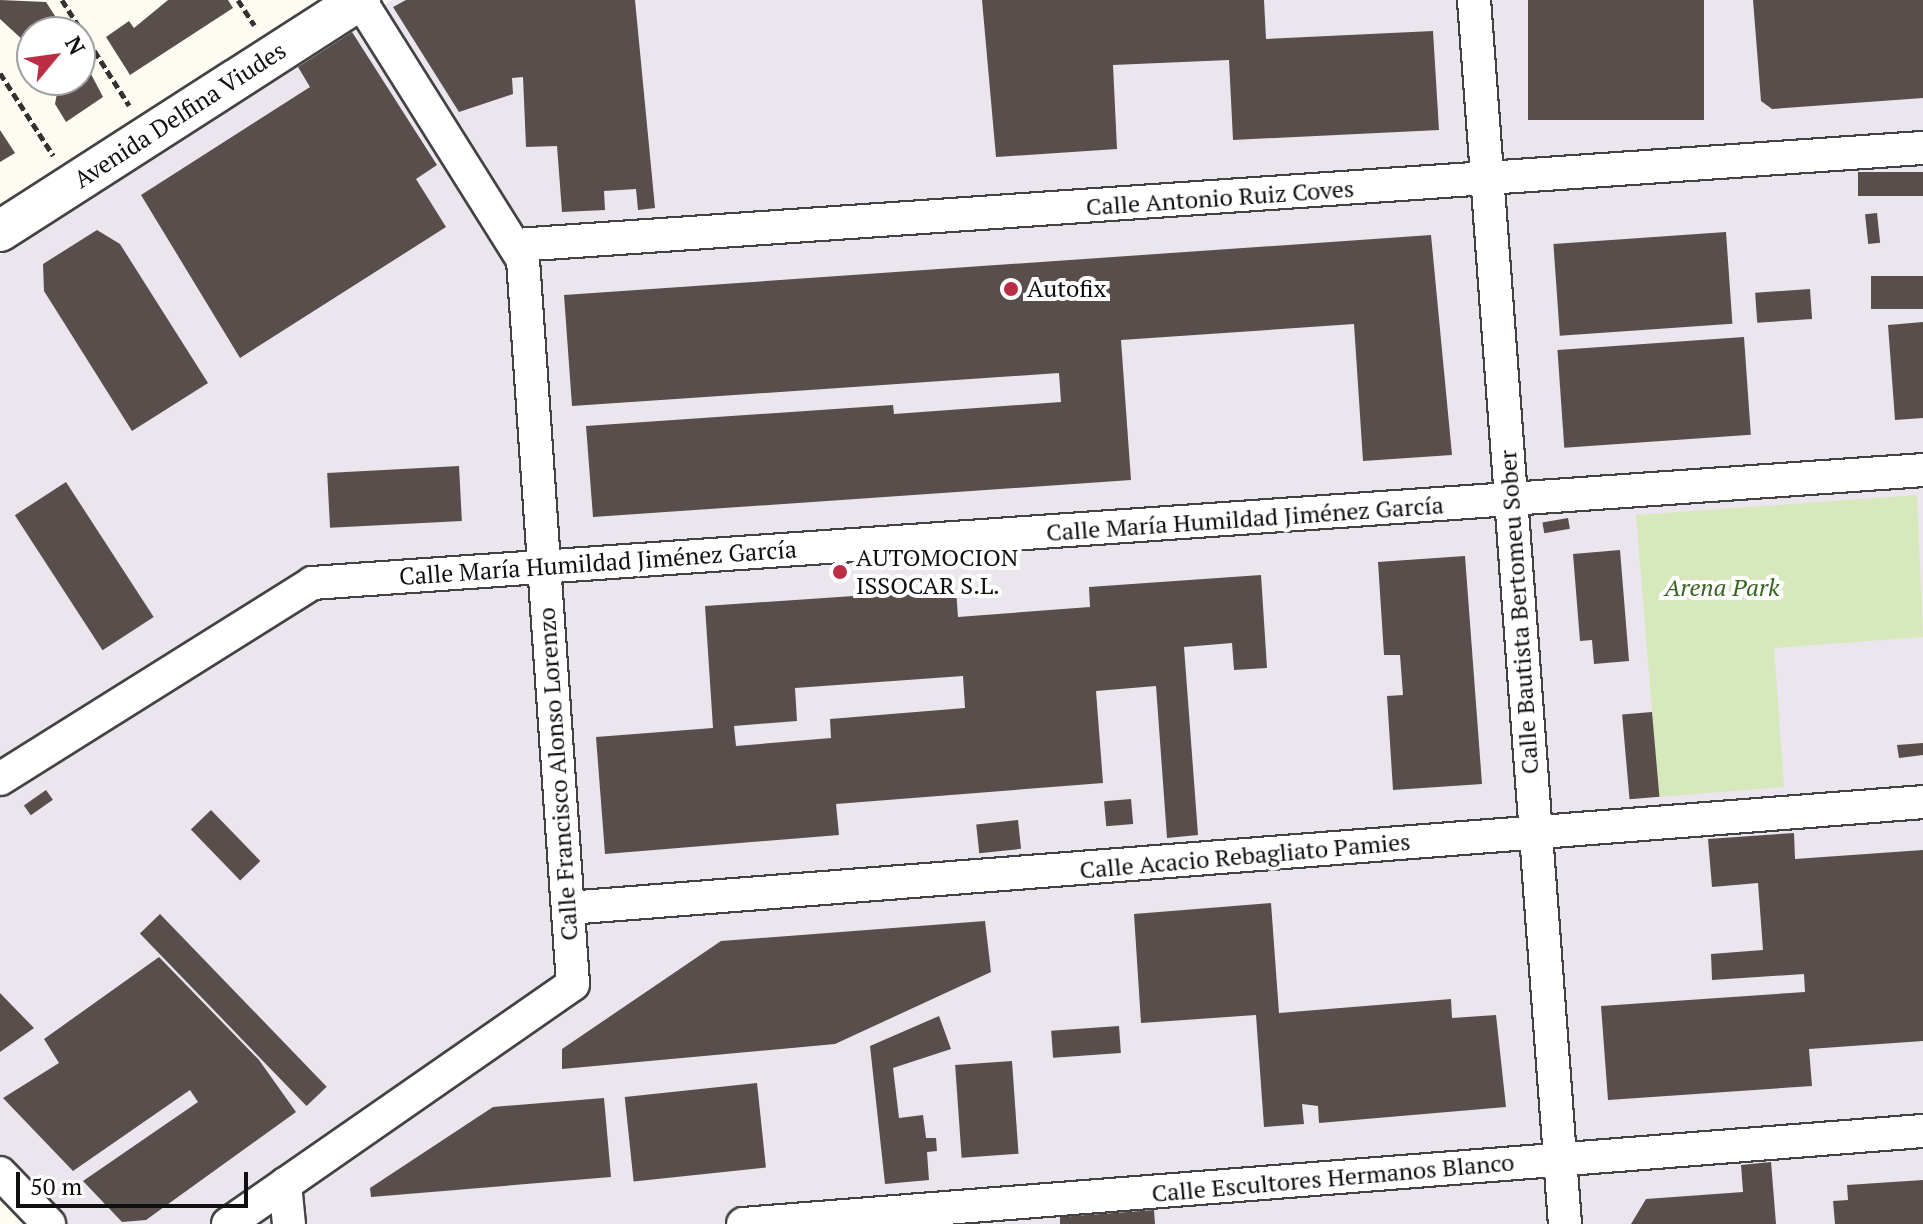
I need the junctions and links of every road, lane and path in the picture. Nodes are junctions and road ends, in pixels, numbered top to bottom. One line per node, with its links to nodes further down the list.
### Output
1 (62, 0): 7 (path)
2 (238, 0): 5 (path)
3 (360, 0): 11 (street, Avenida Delfina Viudes); 12 (street, Calle Francisco Alonso Lorenzo)
4 (1474, 0): 10 (street, Calle Bautista Bertomeu Sober)
5 (254, 25)
6 (0, 73): 9 (path)
7 (129, 105)
8 (1923, 148): 10 (street, Calle Antonio Ruiz Coves)
9 (53, 155)
10 (1487, 180): 12 (street, Calle Antonio Ruiz Coves); 14 (street, Calle Bautista Bertomeu Sober)
11 (0, 231)
12 (517, 245): 15 (street, Calle Francisco Alonso Lorenzo)
13 (1923, 470): 14 (street, Calle María Humildad Jiménez García)
14 (1511, 501): 15 (street, Calle María Humildad Jiménez García); 18 (street, Calle Bautista Bertomeu Sober)
15 (544, 566): 16 (street, Calle María Humildad Jiménez García); 19 (street, Calle Francisco Alonso Lorenzo)
16 (0, 779)
17 (1923, 802): 18 (street, Calle Acacio Rebagliato Pamies)
18 (1536, 832): 19 (street, Calle Acacio Rebagliato Pamies); 21 (street, Calle Bautista Bertomeu Sober)
19 (568, 908): 23 (street, Calle Francisco Alonso Lorenzo)
20 (1923, 1131): 21 (street, Calle Escultores Hermanos Blanco)
21 (1560, 1160): 27 (street, Calle Escultores Hermanos Blanco); 28 (street, Calle Bautista Bertomeu Sober)
22 (0, 1173): 24 (street)
23 (285, 1184): 25 (street, Calle Francisco Alonso Lorenzo); 26 (street)
24 (49, 1224)
25 (228, 1224)
26 (289, 1224)
27 (743, 1224)
28 (1565, 1224)

